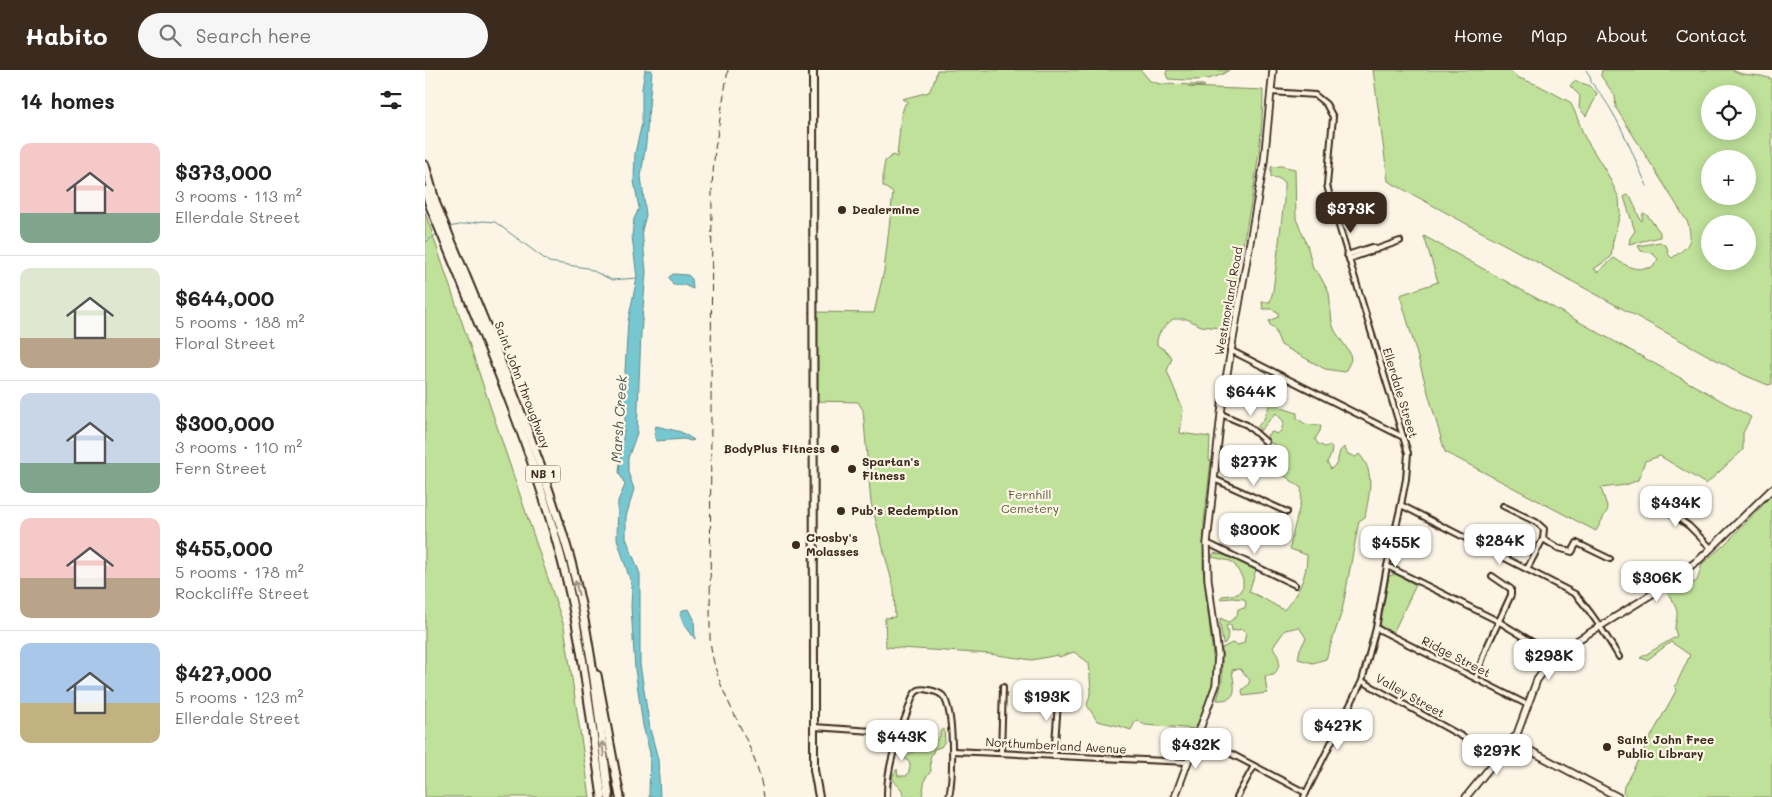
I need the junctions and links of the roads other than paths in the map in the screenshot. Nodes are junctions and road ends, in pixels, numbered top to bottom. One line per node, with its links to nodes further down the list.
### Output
1 (813, 70): 37 (main road)
2 (1273, 70): 3 (street, Westmorland Road)
3 (1271, 92): 7 (street, Ellerdale Street); 8 (street, Westmorland Road)
4 (425, 165): 26 (highway, Saint John Throughway / NB 1, one-way to 4)
5 (425, 190): 48 (highway, Saint John Throughway / NB 1)
6 (1400, 241): 7 (street)
7 (1348, 257): 10 (street, Ellerdale Street)
8 (1230, 350): 9 (street, Westmorland Road); 10 (street)
9 (1221, 414): 11 (street); 12 (street, Westmorland Road)
10 (1401, 436): 15 (street, Ellerdale Street)
11 (1266, 442)
12 (1214, 479): 17 (street); 19 (street, Westmorland Road)
13 (1772, 490): 20 (street)
14 (1644, 502): 20 (street)
15 (1401, 505): 22 (street, Ellerdale Street); 23 (street)
16 (1503, 506): 18 (street)
17 (1287, 512)
18 (1543, 539): 21 (street); 23 (street)
19 (1207, 543): 25 (street); 39 (street, Westmorland Road)
20 (1712, 549): 28 (street)
21 (1610, 559)
22 (1387, 566): 27 (street); 29 (street, Ellerdale Street)
23 (1527, 569): 28 (street)
24 (1491, 576): 27 (street)
25 (1295, 585)
26 (583, 618): 49 (highway, Saint John Throughway / NB 1, one-way to 26); 50 (highway)
27 (1499, 621): 30 (street); 32 (street)
28 (1599, 627): 30 (street); 31 (street)
29 (1376, 628): 32 (street, Ridge Street); 33 (street, Ellerdale Street)
30 (1555, 656): 36 (street)
31 (1619, 657)
32 (1476, 678): 36 (street, Ridge Street)
33 (1363, 681): 44 (street, Valley Street); 47 (street, Ellerdale Street)
34 (1003, 687): 42 (street)
35 (1059, 690): 43 (street)
36 (1527, 705): 40 (street)
37 (815, 727): 38 (street); 51 (main road)
38 (901, 733): 41 (street); 52 (street)
39 (1197, 736): 45 (street, Westmorland Road); 46 (street)
40 (1512, 741): 44 (street); 57 (street)
41 (953, 751): 42 (street, Northumberland Avenue); 53 (street)
42 (1001, 753): 43 (street, Northumberland Avenue)
43 (1054, 756): 45 (street, Northumberland Avenue)
44 (1499, 757): 56 (street)
45 (1187, 762): 54 (street, Westmorland Road)
46 (1254, 766): 47 (street); 55 (street)
47 (1305, 795)
48 (600, 797)
49 (609, 797)
50 (620, 797)
51 (819, 797)
52 (887, 797)
53 (949, 797)
54 (1175, 797)
55 (1237, 797)
56 (1467, 797)
57 (1618, 797)

